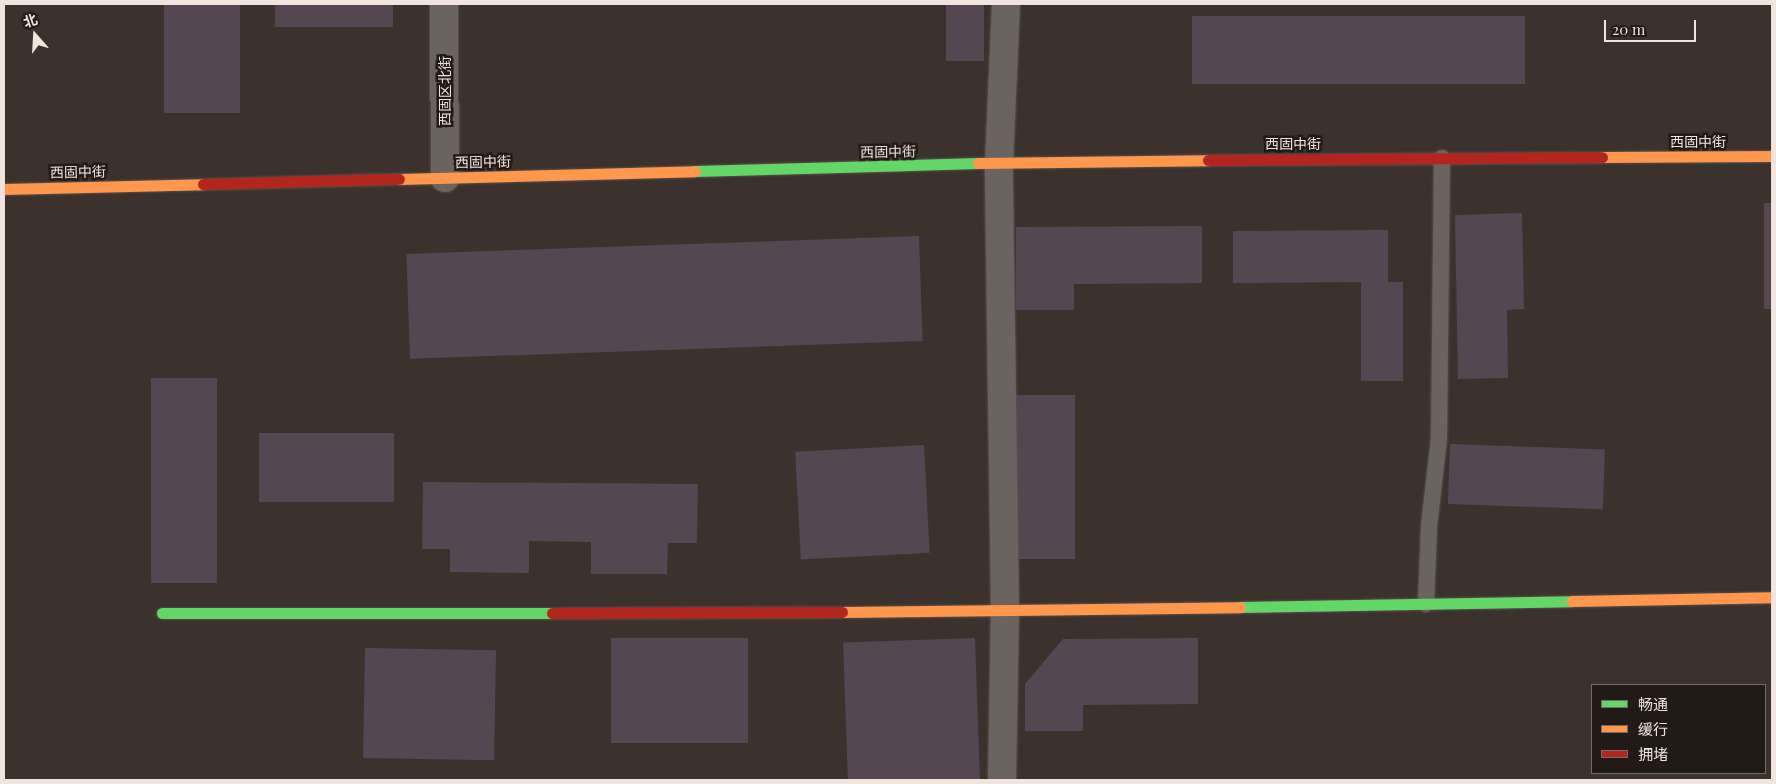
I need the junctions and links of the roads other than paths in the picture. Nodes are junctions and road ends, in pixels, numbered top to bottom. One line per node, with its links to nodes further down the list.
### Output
1 (444, 4): 6 (street, 西固区北街)
2 (1006, 4): 5 (street)
3 (1772, 156): 4 (street, 西固中街)
4 (1442, 158): 5 (street, 西固中街); 9 (lane)
5 (999, 164): 6 (street, 西固中街); 10 (street)
6 (445, 178): 7 (street, 西固中街)
7 (4, 189)
8 (1772, 598): 9 (street)
9 (1426, 604): 10 (street)
10 (1005, 612): 11 (street); 12 (street)
11 (162, 613)
12 (1002, 780)

